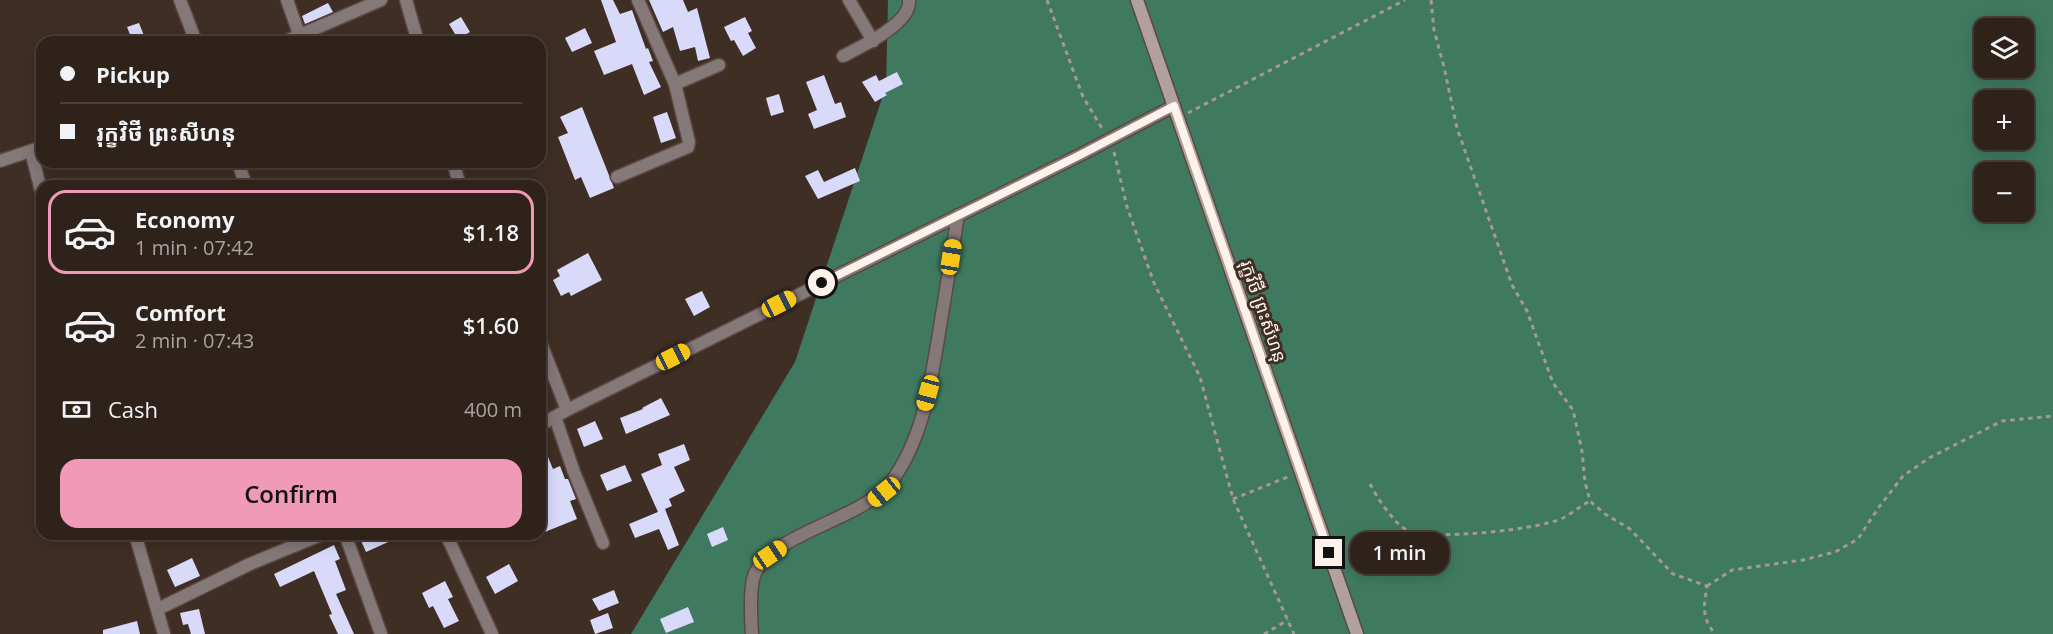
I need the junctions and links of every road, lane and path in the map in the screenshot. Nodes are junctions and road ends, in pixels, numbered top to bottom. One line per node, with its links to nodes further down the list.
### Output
1 (180, 0): 13 (street)
2 (287, 0): 12 (street)
3 (381, 0): 12 (street)
4 (406, 0): 15 (street)
5 (638, 0): 19 (street)
6 (849, 0): 16 (street)
7 (909, 0): 16 (street)
8 (1047, 0): 21 (path)
9 (1137, 0): 20 (street, រុក្ខវិថី ព្រះសីហនុ)
10 (1405, 0): 20 (path)
11 (1431, 0): 34 (path)
12 (299, 34): 14 (street)
13 (194, 36)
14 (295, 36)
15 (416, 36)
16 (873, 41): 17 (street)
17 (843, 56)
18 (719, 65): 19 (street)
19 (675, 84): 24 (street)
20 (1176, 112): 21 (street); 31 (street, រុក្ខវិថី ព្រះសីហនុ)
21 (1110, 139): 25 (street); 33 (path)
22 (36, 149): 23 (street)
23 (0, 161)
24 (618, 177)
25 (958, 215): 27 (street); 46 (street)
26 (546, 356): 27 (street)
27 (567, 410): 29 (street)
28 (2053, 416): 40 (path)
29 (555, 417): 30 (street); 39 (street)
30 (546, 422)
31 (1301, 471): 33 (path); 49 (street, រុក្ខវិថី ព្រះសីហនុ)
32 (1370, 484): 34 (path)
33 (1233, 499): 42 (path)
34 (1590, 501): 40 (path)
35 (137, 540): 41 (street)
36 (308, 540): 41 (street)
37 (347, 540): 44 (street)
38 (449, 540): 45 (street)
39 (603, 543)
40 (1707, 586): 50 (path)
41 (158, 609): 43 (street)
42 (1288, 620): 47 (path); 48 (path)
43 (164, 634)
44 (381, 634)
45 (492, 634)
46 (752, 634)
47 (1264, 634)
48 (1294, 634)
49 (1357, 634)
50 (1714, 634)

